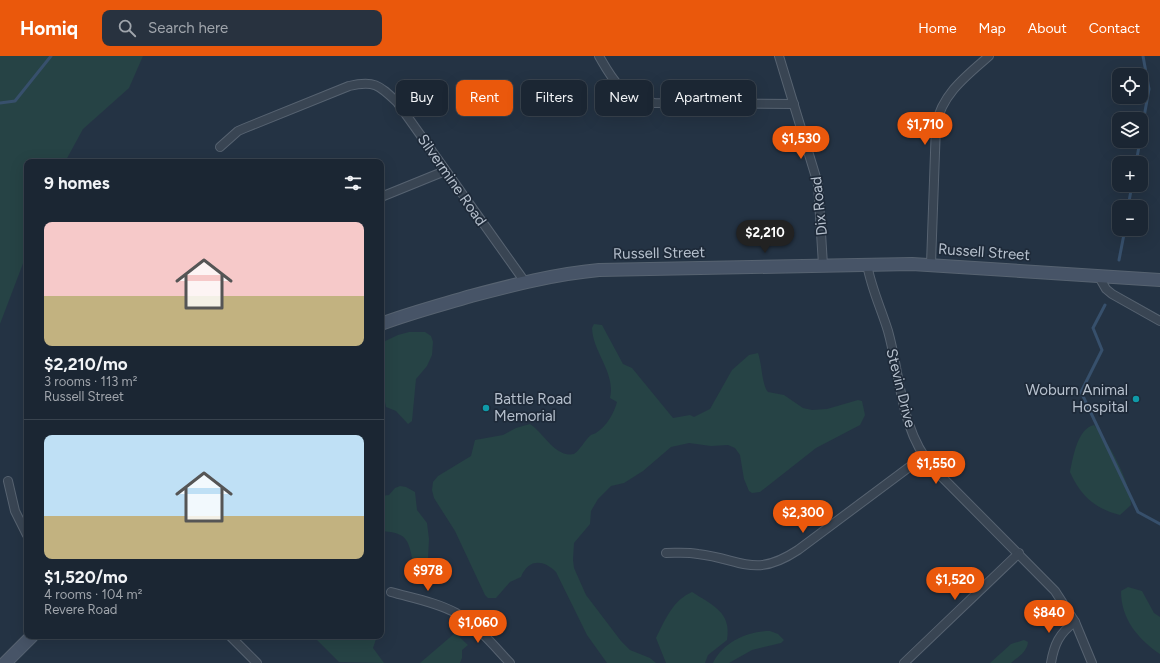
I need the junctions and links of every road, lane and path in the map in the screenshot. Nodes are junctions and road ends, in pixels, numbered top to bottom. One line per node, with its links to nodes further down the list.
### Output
1 (599, 56): 4 (street)
2 (779, 56): 4 (street, Dix Road)
3 (989, 56): 9 (street)
4 (794, 104): 10 (street, Dix Road)
5 (220, 147): 6 (street, Silvermine Road)
6 (445, 171): 7 (street); 13 (street, Silvermine Road)
7 (384, 196)
8 (867, 264): 9 (street, Russell Street); 10 (street, Russell Street); 16 (street, Stevin Drive)
9 (931, 264): 11 (street, Russell Street)
10 (823, 265): 13 (street, Russell Street)
11 (1098, 275): 12 (street, Russell Street); 14 (street)
12 (1160, 280)
13 (525, 282): 15 (street, Russell Street)
14 (1160, 321)
15 (384, 323)
16 (924, 456): 19 (street); 20 (street, Stevin Drive)
17 (8, 481): 18 (street)
18 (24, 529)
19 (666, 553)
20 (1019, 553): 22 (street, Stevin Drive); 28 (street)
21 (391, 592): 27 (street)
22 (1075, 622): 29 (street); 30 (street, Stevin Drive)
23 (29, 639): 25 (street)
24 (233, 639): 26 (street)
25 (5, 663)
26 (257, 663)
27 (510, 663)
28 (904, 663)
29 (1051, 663)
30 (1092, 663)

